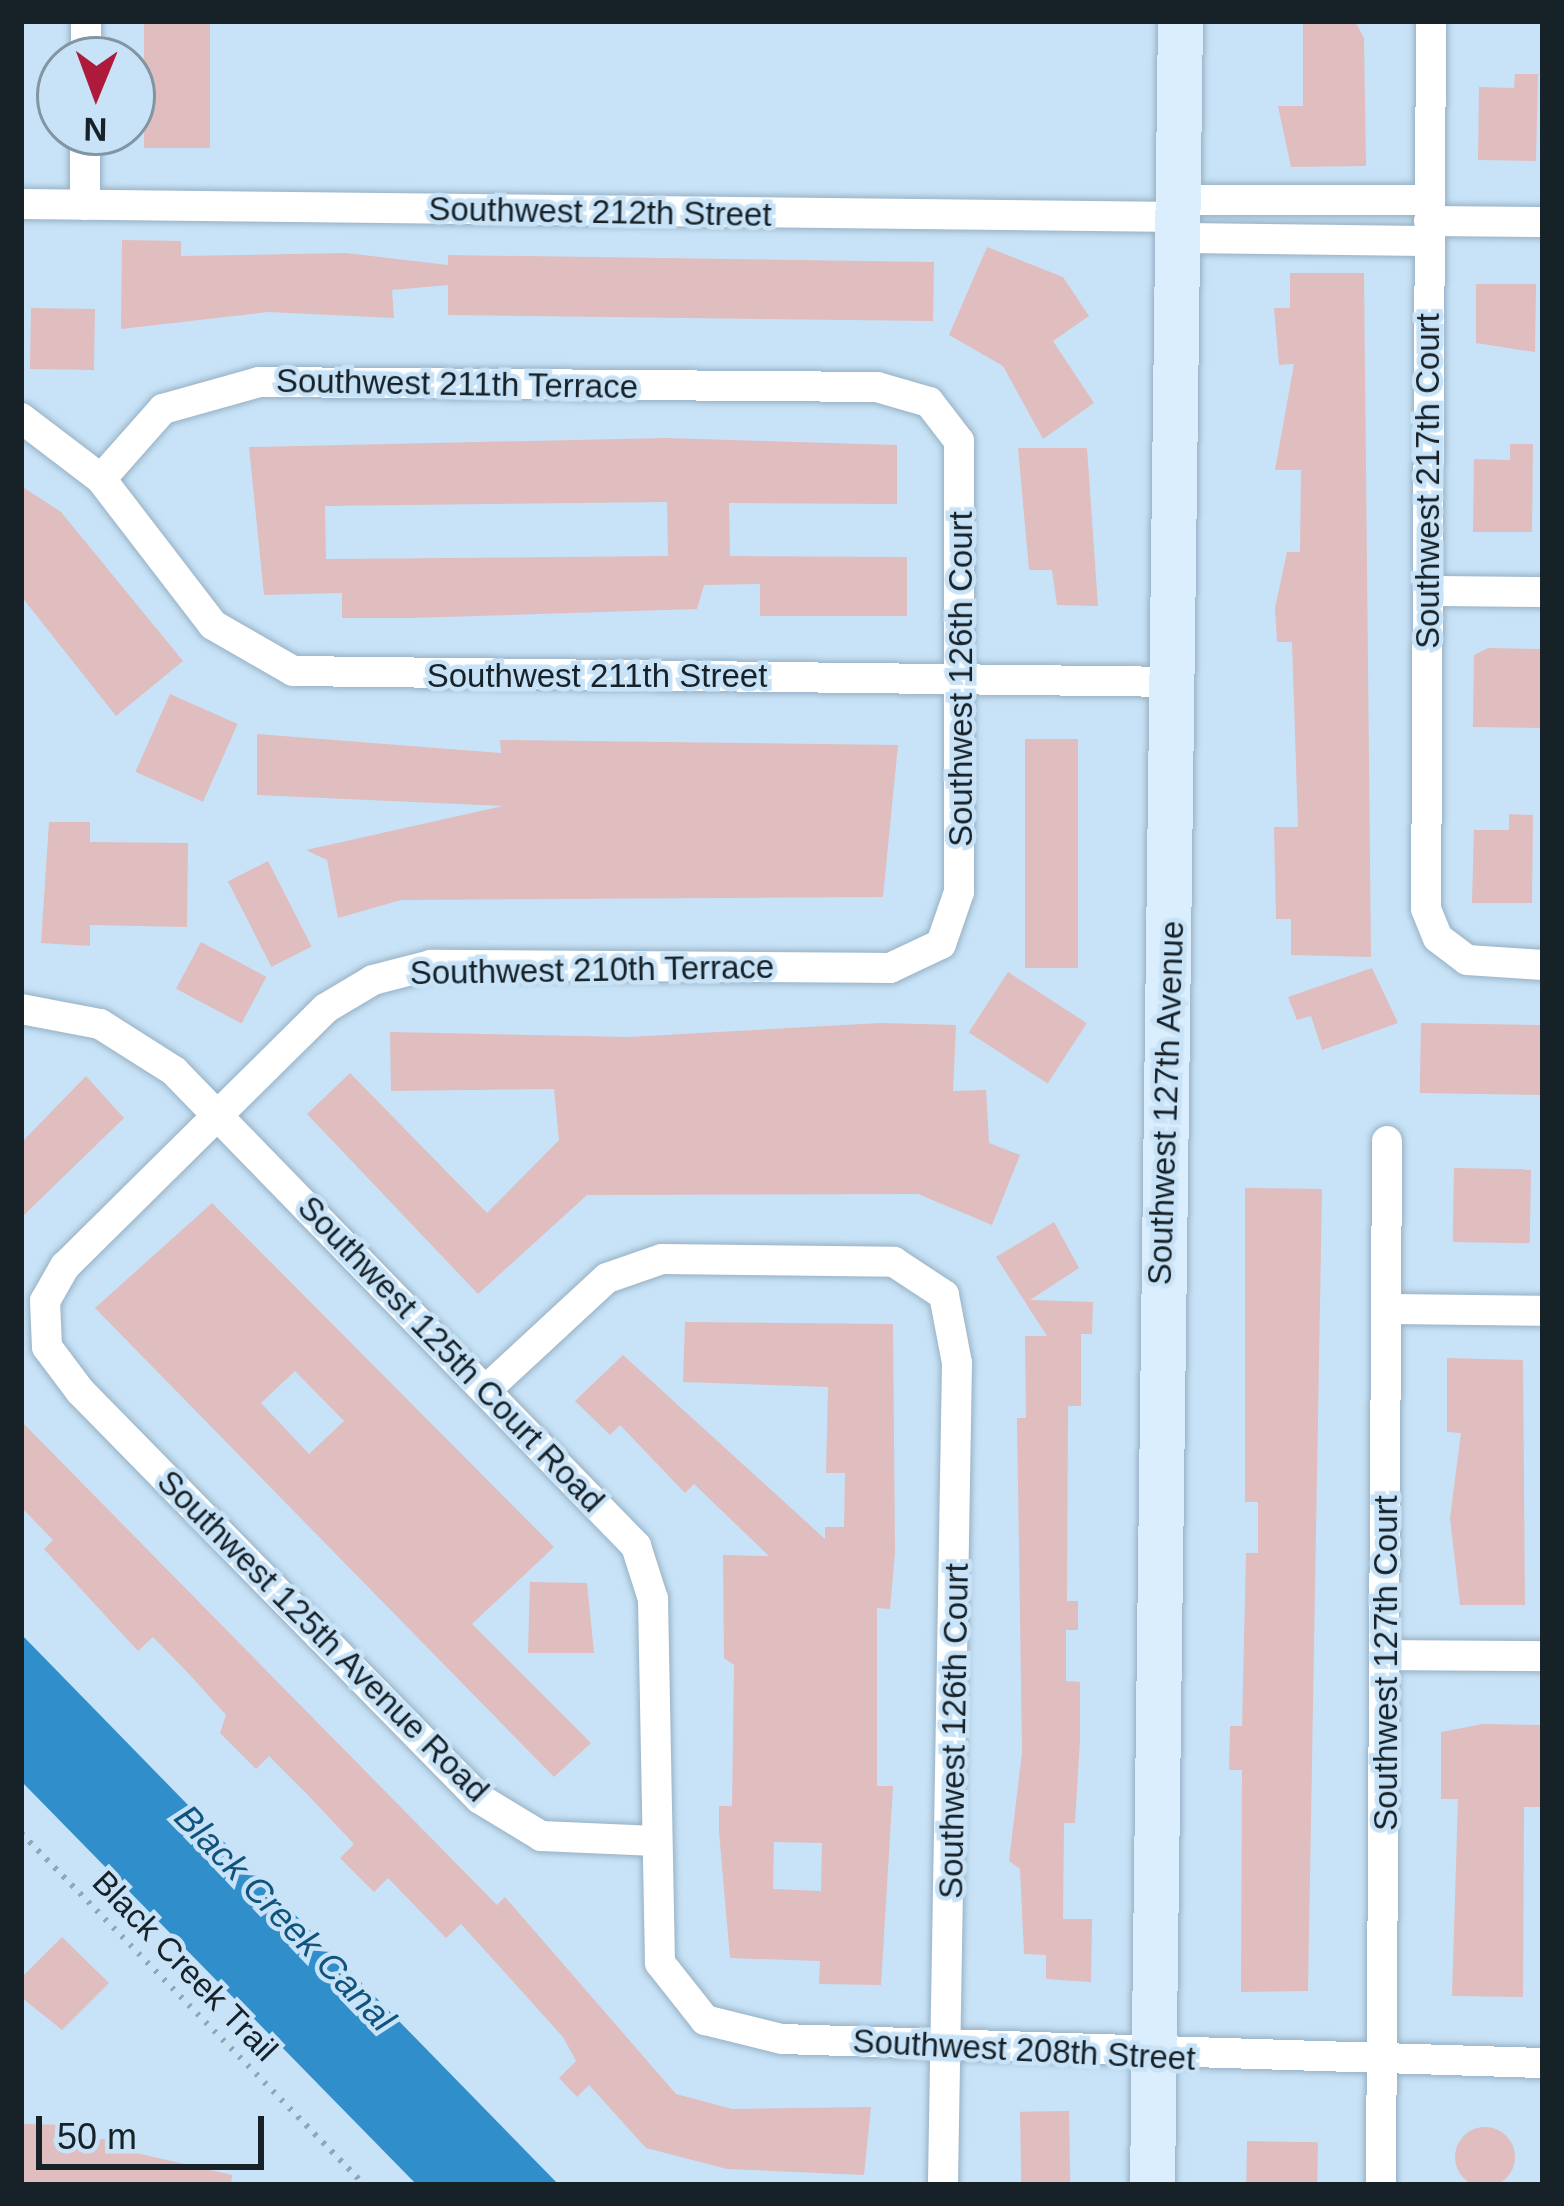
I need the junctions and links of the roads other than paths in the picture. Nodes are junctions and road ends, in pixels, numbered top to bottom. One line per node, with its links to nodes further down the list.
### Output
1 (1180, 21): 6 (street, Southwest 127th Avenue)
2 (1431, 21): 7 (street, Southwest 217th Court)
3 (85, 156): 5 (street)
4 (21, 204): 5 (street, Southwest 212th Street)
5 (85, 206): 6 (street, Southwest 212th Street)
6 (1180, 218): 7 (street, Southwest 212th Street); 15 (street, Southwest 127th Avenue)
7 (1429, 221): 8 (street, Southwest 212th Street); 12 (street, Southwest 217th Court)
8 (1543, 222)
9 (944, 414): 11 (street, Southwest 211th Terrace); 14 (street, Southwest 126th Court)
10 (21, 418): 11 (street)
11 (100, 478): 14 (street, Southwest 211th Street)
12 (1429, 591): 13 (street); 17 (street, Southwest 217th Court)
13 (1543, 592)
14 (962, 678): 15 (street, Southwest 211th Street); 16 (street, Southwest 126th Court)
15 (1178, 682): 29 (street, Southwest 127th Avenue)
16 (940, 944): 19 (street, Southwest 210th Terrace)
17 (1543, 964)
18 (21, 1009): 19 (street, Southwest 125th Court Road)
19 (220, 1116): 23 (street, Southwest 210th Terrace); 24 (street, Southwest 125th Court Road)
20 (1387, 1141): 21 (street, Southwest 127th Court)
21 (1388, 1309): 22 (street); 25 (street, Southwest 127th Court)
22 (1543, 1311)
23 (44, 1333): 27 (street, Southwest 125th Avenue Road)
24 (487, 1389): 27 (street, Southwest 125th Court Road); 28 (street, Southwest 126th Court)
25 (1386, 1654): 26 (street); 30 (street, Southwest 127th Court)
26 (1543, 1656)
27 (656, 1841): 28 (street, Southwest 208th Street)
28 (951, 2046): 29 (street, Southwest 208th Street); 32 (street, Southwest 126th Court)
29 (1154, 2055): 30 (street, Southwest 208th Street); 33 (street, Southwest 127th Avenue)
30 (1381, 2061): 31 (street, Southwest 208th Street); 34 (street, Southwest 127th Court)
31 (1543, 2063)
32 (943, 2185)
33 (1152, 2185)
34 (1381, 2185)

